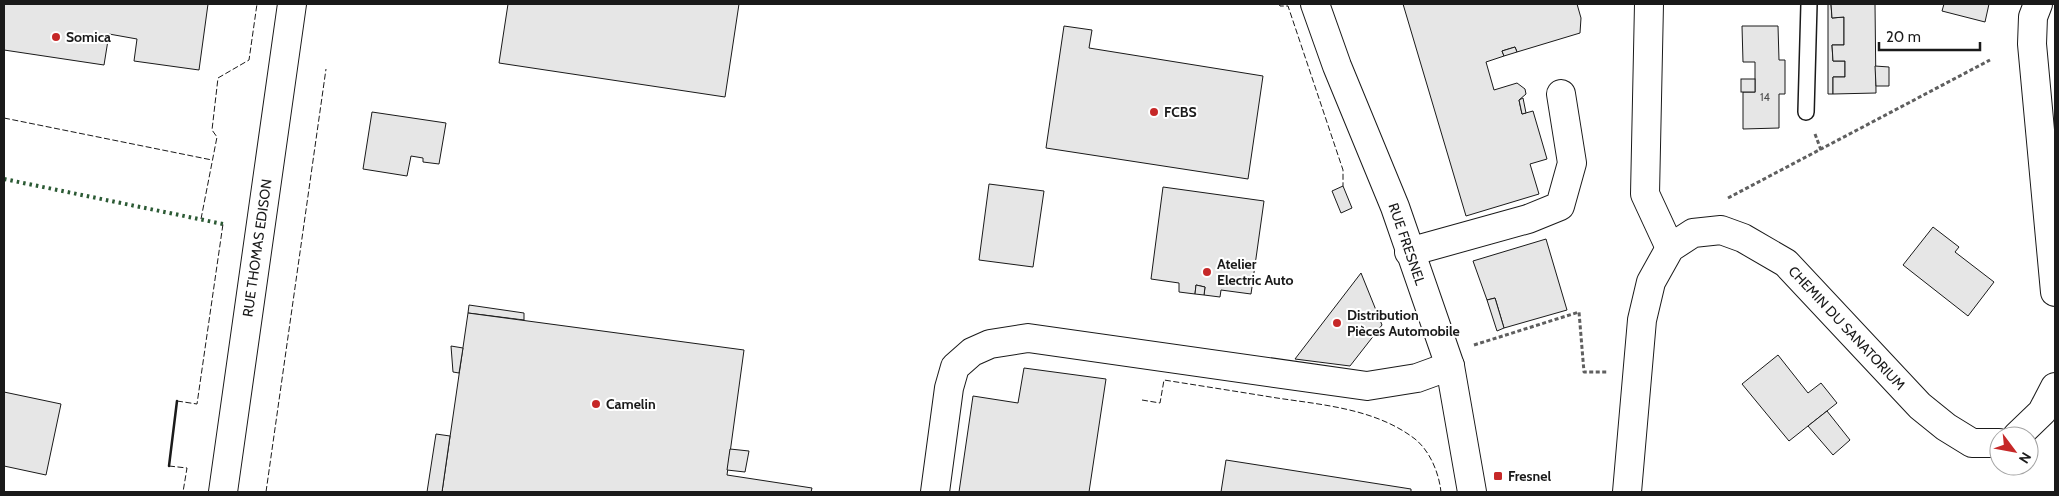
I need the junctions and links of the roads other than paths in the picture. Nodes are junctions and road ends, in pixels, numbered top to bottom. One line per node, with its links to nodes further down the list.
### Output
1 (292, 4): 15 (street, RUE THOMAS EDISON)
2 (1315, 4): 9 (street, RUE FRESNEL)
3 (1649, 4): 8 (street)
4 (1809, 4): 7 (lane)
5 (2038, 4): 10 (street)
6 (1561, 94): 9 (street)
7 (1806, 112)
8 (1670, 248): 14 (street, CHEMIN DU SANATORIUM); 18 (street, CHEMIN DU SANATORIUM)
9 (1409, 252): 11 (street, RUE FRESNEL)
10 (2055, 292)
11 (1448, 360): 16 (street); 17 (street, RUE FRESNEL)
12 (2055, 387): 13 (street)
13 (2027, 426)
14 (1989, 443)
15 (223, 492)
16 (935, 492)
17 (1472, 492)
18 (1628, 492)

